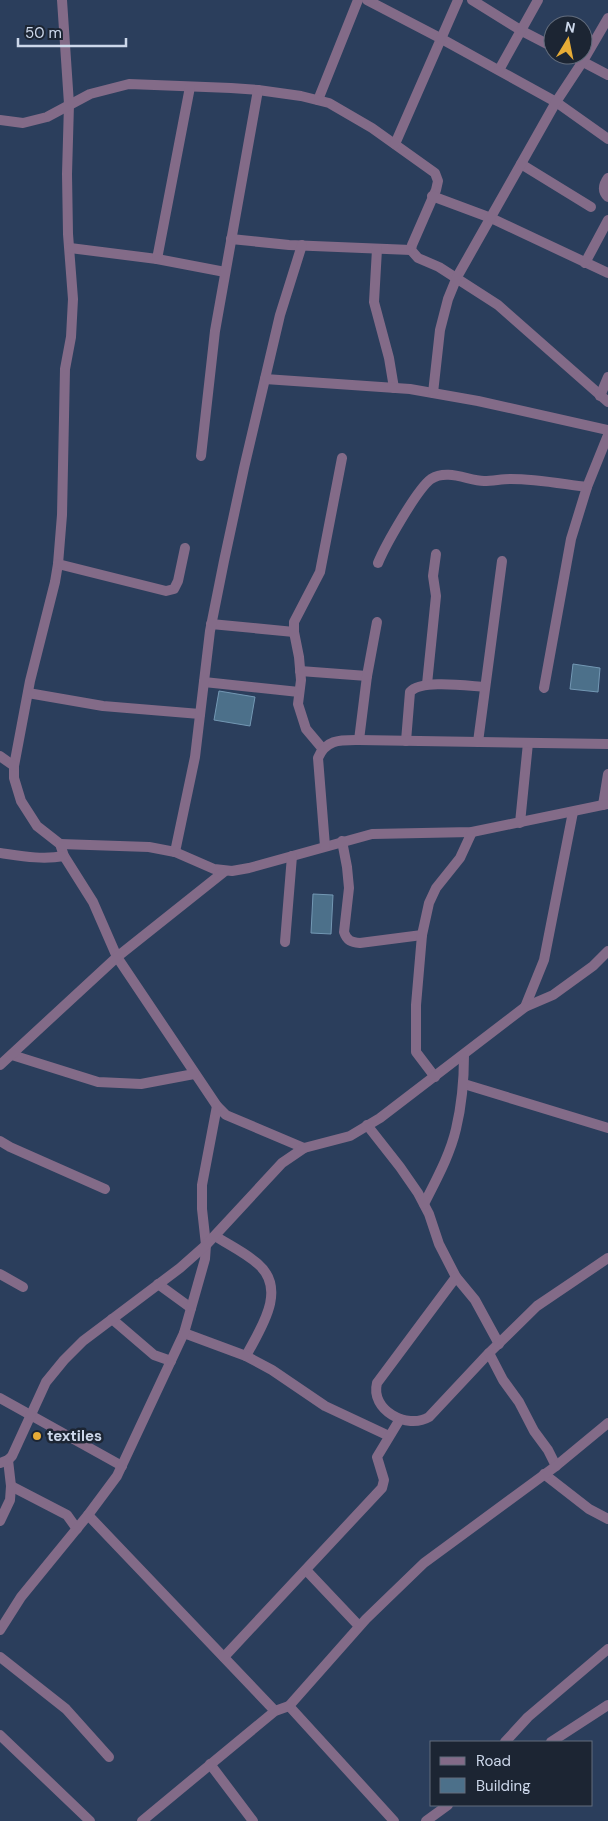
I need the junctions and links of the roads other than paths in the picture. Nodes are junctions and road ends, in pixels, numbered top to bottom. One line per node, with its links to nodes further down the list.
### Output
1 (62, 0): 20 (street)
2 (358, 0): 18 (street)
3 (367, 0): 9 (street)
4 (458, 0): 9 (street)
5 (472, 0): 8 (street)
6 (538, 0): 8 (street)
7 (608, 18): 11 (street)
8 (522, 31): 10 (street); 14 (street)
9 (440, 38): 14 (street); 23 (street)
10 (543, 42)
11 (593, 44)
12 (580, 65): 19 (street)
13 (590, 65): 15 (street)
14 (499, 70): 19 (street)
15 (608, 75)
16 (190, 87): 17 (street); 20 (street); 37 (street)
17 (258, 90): 18 (street); 32 (street)
18 (318, 100): 23 (street)
19 (556, 102): 22 (street); 24 (street)
20 (69, 104): 21 (street); 34 (street)
21 (0, 120)
22 (608, 139)
23 (395, 144): 26 (street)
24 (521, 164): 28 (street); 29 (street)
25 (608, 178): 27 (street)
26 (432, 196): 29 (street); 36 (street)
27 (608, 197)
28 (591, 208)
29 (490, 218): 38 (street); 41 (street)
30 (608, 220): 31 (street)
31 (605, 233): 38 (street)
32 (231, 239): 33 (street); 39 (street)
33 (302, 245): 35 (street); 43 (street)
34 (70, 248): 37 (street); 56 (street)
35 (377, 248): 36 (street); 44 (street)
36 (411, 250): 41 (street)
37 (157, 259): 39 (street)
38 (585, 262): 40 (street)
39 (225, 272): 49 (street)
40 (608, 274)
41 (457, 278): 45 (street); 46 (street)
42 (608, 378): 46 (street)
43 (265, 379): 44 (street); 58 (street)
44 (394, 388): 45 (street)
45 (433, 393): 47 (street)
46 (604, 399)
47 (608, 430)
48 (608, 435): 51 (street)
49 (201, 456)
50 (342, 458): 59 (street)
51 (587, 488): 55 (street); 65 (street)
52 (185, 548): 56 (street)
53 (436, 554): 63 (street)
54 (502, 561): 64 (street)
55 (378, 563)
56 (58, 564): 67 (street)
57 (378, 622): 61 (street)
58 (211, 624): 59 (street); 62 (street)
59 (294, 632): 60 (street)
60 (300, 672): 61 (street); 66 (street)
61 (367, 676): 69 (street)
62 (204, 682): 66 (street); 68 (street)
63 (427, 684): 64 (street); 70 (street)
64 (485, 687): 71 (street)
65 (544, 688)
66 (299, 692): 74 (street)
67 (28, 693): 68 (street); 76 (street)
68 (200, 714): 85 (street)
69 (359, 740): 70 (street); 74 (street)
70 (406, 741): 71 (street)
71 (478, 742): 72 (street)
72 (528, 742): 73 (street); 80 (street)
73 (608, 744)
74 (322, 748): 84 (street)
75 (0, 756): 76 (street)
76 (14, 766): 83 (street)
77 (608, 774): 78 (street)
78 (605, 805): 79 (street)
79 (573, 812): 80 (street); 94 (street)
80 (520, 823): 81 (street)
81 (472, 832): 82 (street); 90 (street)
82 (342, 841): 84 (street); 90 (street)
83 (60, 844): 85 (street); 87 (street)
84 (325, 846): 88 (street)
85 (175, 852): 89 (street)
86 (0, 853): 87 (street)
87 (64, 856): 93 (street)
88 (292, 856): 89 (street); 91 (street)
89 (225, 870): 93 (street)
90 (422, 935): 99 (street)
91 (285, 942)
92 (608, 951): 94 (street)
93 (117, 957): 95 (street); 98 (street)
94 (525, 1007): 96 (street)
95 (12, 1055): 97 (street); 98 (street)
96 (464, 1055): 99 (street); 100 (street)
97 (0, 1066)
98 (194, 1074): 101 (street)
99 (435, 1077): 102 (street)
100 (464, 1084): 103 (street); 107 (street)
101 (217, 1106): 105 (street); 109 (street)
102 (368, 1125): 105 (street); 107 (street)
103 (608, 1128)
104 (0, 1141): 106 (street)
105 (304, 1148): 108 (street)
106 (105, 1189)
107 (424, 1204): 112 (street)
108 (216, 1236): 109 (street); 120 (street)
109 (206, 1245): 113 (street); 115 (street)
110 (608, 1258): 118 (street)
111 (0, 1274): 114 (street)
112 (456, 1277): 118 (street); 124 (street)
113 (158, 1284): 115 (street); 116 (street)
114 (24, 1287)
115 (191, 1308): 117 (street)
116 (112, 1319): 121 (street); 123 (street)
117 (184, 1333): 120 (street); 121 (street)
118 (499, 1344): 119 (street)
119 (489, 1353): 124 (street); 129 (street)
120 (246, 1356): 126 (street)
121 (171, 1361): 128 (street)
122 (0, 1398): 123 (street)
123 (31, 1415): 127 (street); 128 (street)
124 (400, 1419): 126 (street)
125 (608, 1422): 129 (street)
126 (390, 1436): 136 (street)
127 (4, 1461): 131 (street)
128 (122, 1466): 132 (street)
129 (556, 1466): 130 (street)
130 (544, 1474): 133 (street); 137 (street)
131 (11, 1486): 134 (street); 135 (street)
132 (88, 1515): 135 (street); 141 (street)
133 (608, 1519)
134 (0, 1521)
135 (77, 1529): 138 (street)
136 (306, 1570): 137 (street); 141 (street)
137 (359, 1626): 143 (street)
138 (0, 1630)
139 (608, 1649): 146 (street)
140 (0, 1657): 148 (street)
141 (224, 1657): 144 (street)
142 (608, 1705): 147 (street)
143 (289, 1706): 144 (street); 154 (street)
144 (275, 1711): 149 (street)
145 (0, 1735): 151 (street)
146 (506, 1741)
147 (553, 1741)
148 (109, 1757)
149 (210, 1764): 152 (street); 153 (street)
150 (447, 1806): 155 (street)
151 (90, 1821)
152 (142, 1821)
153 (253, 1821)
154 (394, 1821)
155 (426, 1821)

